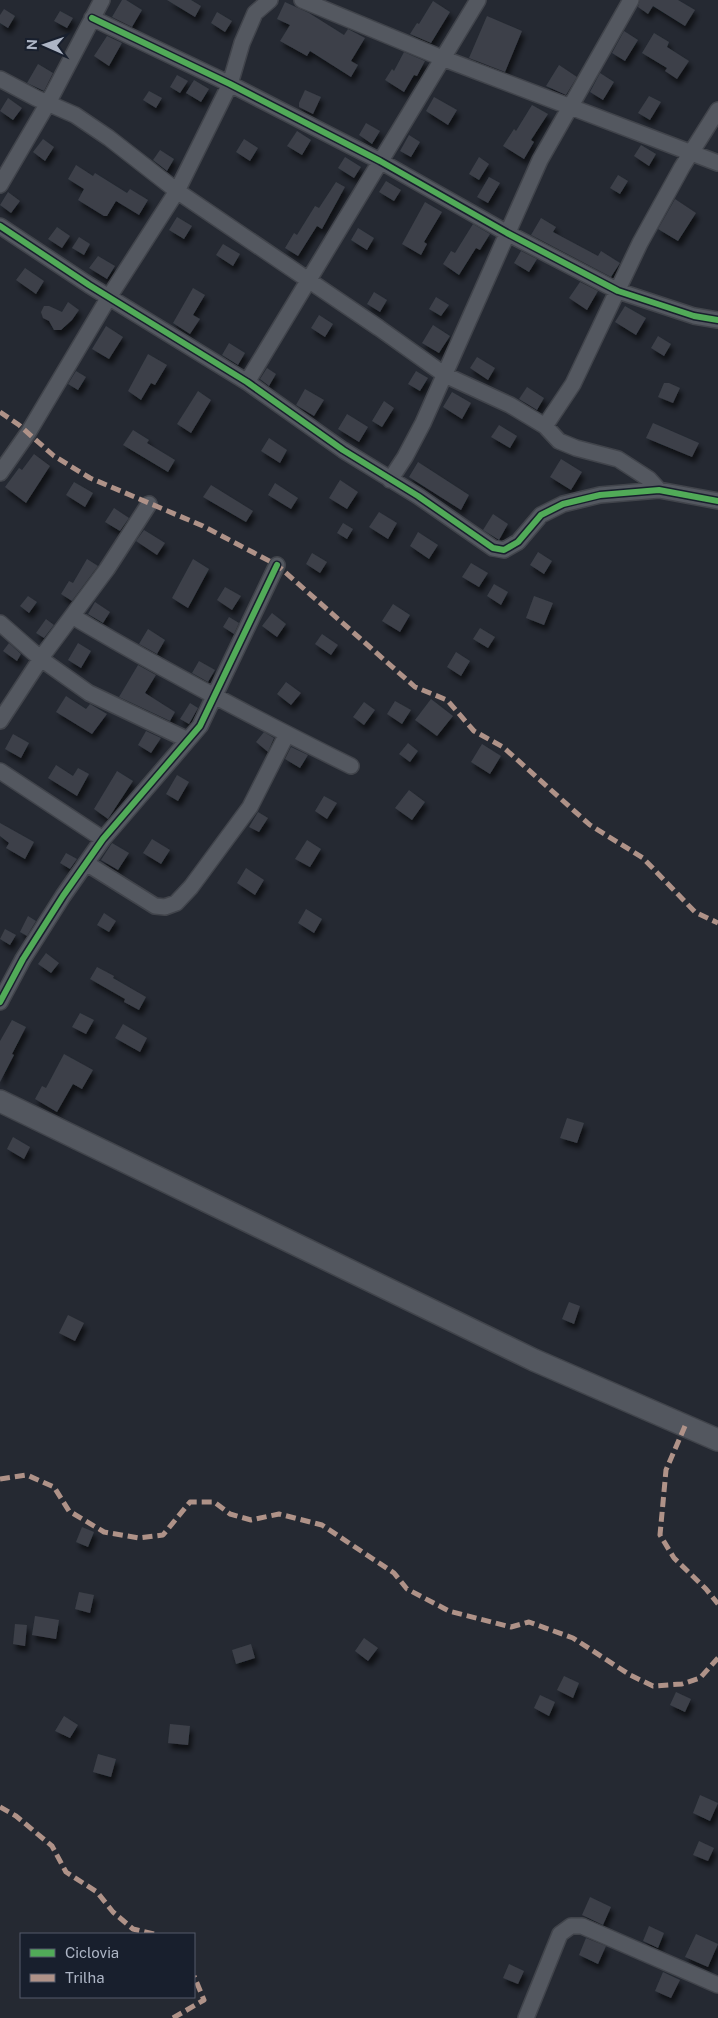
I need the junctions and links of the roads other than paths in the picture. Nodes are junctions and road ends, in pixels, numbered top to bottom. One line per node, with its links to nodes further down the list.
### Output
1 (102, 0): 6 (street)
2 (270, 0): 9 (street)
3 (478, 0): 7 (street)
4 (631, 0): 11 (street)
5 (306, 1): 7 (street)
6 (92, 18): 9 (street); 10 (street)
7 (442, 58): 11 (street); 14 (street)
8 (0, 78): 10 (street)
9 (230, 84): 14 (street); 17 (street)
10 (48, 103): 16 (street); 17 (street)
11 (570, 107): 13 (street); 19 (street)
12 (718, 110): 13 (street)
13 (691, 153): 15 (street); 21 (street)
14 (380, 161): 19 (street); 20 (street)
15 (718, 164)
16 (0, 186)
17 (178, 191): 20 (street); 22 (street)
18 (0, 226): 22 (street)
19 (506, 233): 21 (street); 24 (street)
20 (308, 281): 24 (street); 25 (street)
21 (618, 291): 23 (street); 26 (street)
22 (109, 297): 25 (street); 27 (street)
23 (718, 320)
24 (445, 376): 26 (street); 28 (street)
25 (247, 382): 28 (street)
26 (545, 426): 29 (street)
27 (0, 473)
28 (390, 480): 29 (street)
29 (659, 490): 30 (street)
30 (718, 502)
31 (149, 504): 33 (street)
32 (277, 565): 36 (street)
33 (72, 616): 35 (street); 36 (street)
34 (0, 623): 35 (street)
35 (41, 659): 37 (street); 39 (street)
36 (216, 696): 38 (street); 39 (street)
37 (0, 721)
38 (287, 734): 40 (street); 43 (street)
39 (188, 740): 42 (street)
40 (351, 766)
41 (0, 771): 42 (street)
42 (103, 839): 43 (street)
43 (86, 863): 44 (street)
44 (0, 1002)
45 (0, 1101): 46 (main road)
46 (718, 1440)
47 (718, 1985): 48 (street)
48 (526, 2018)

